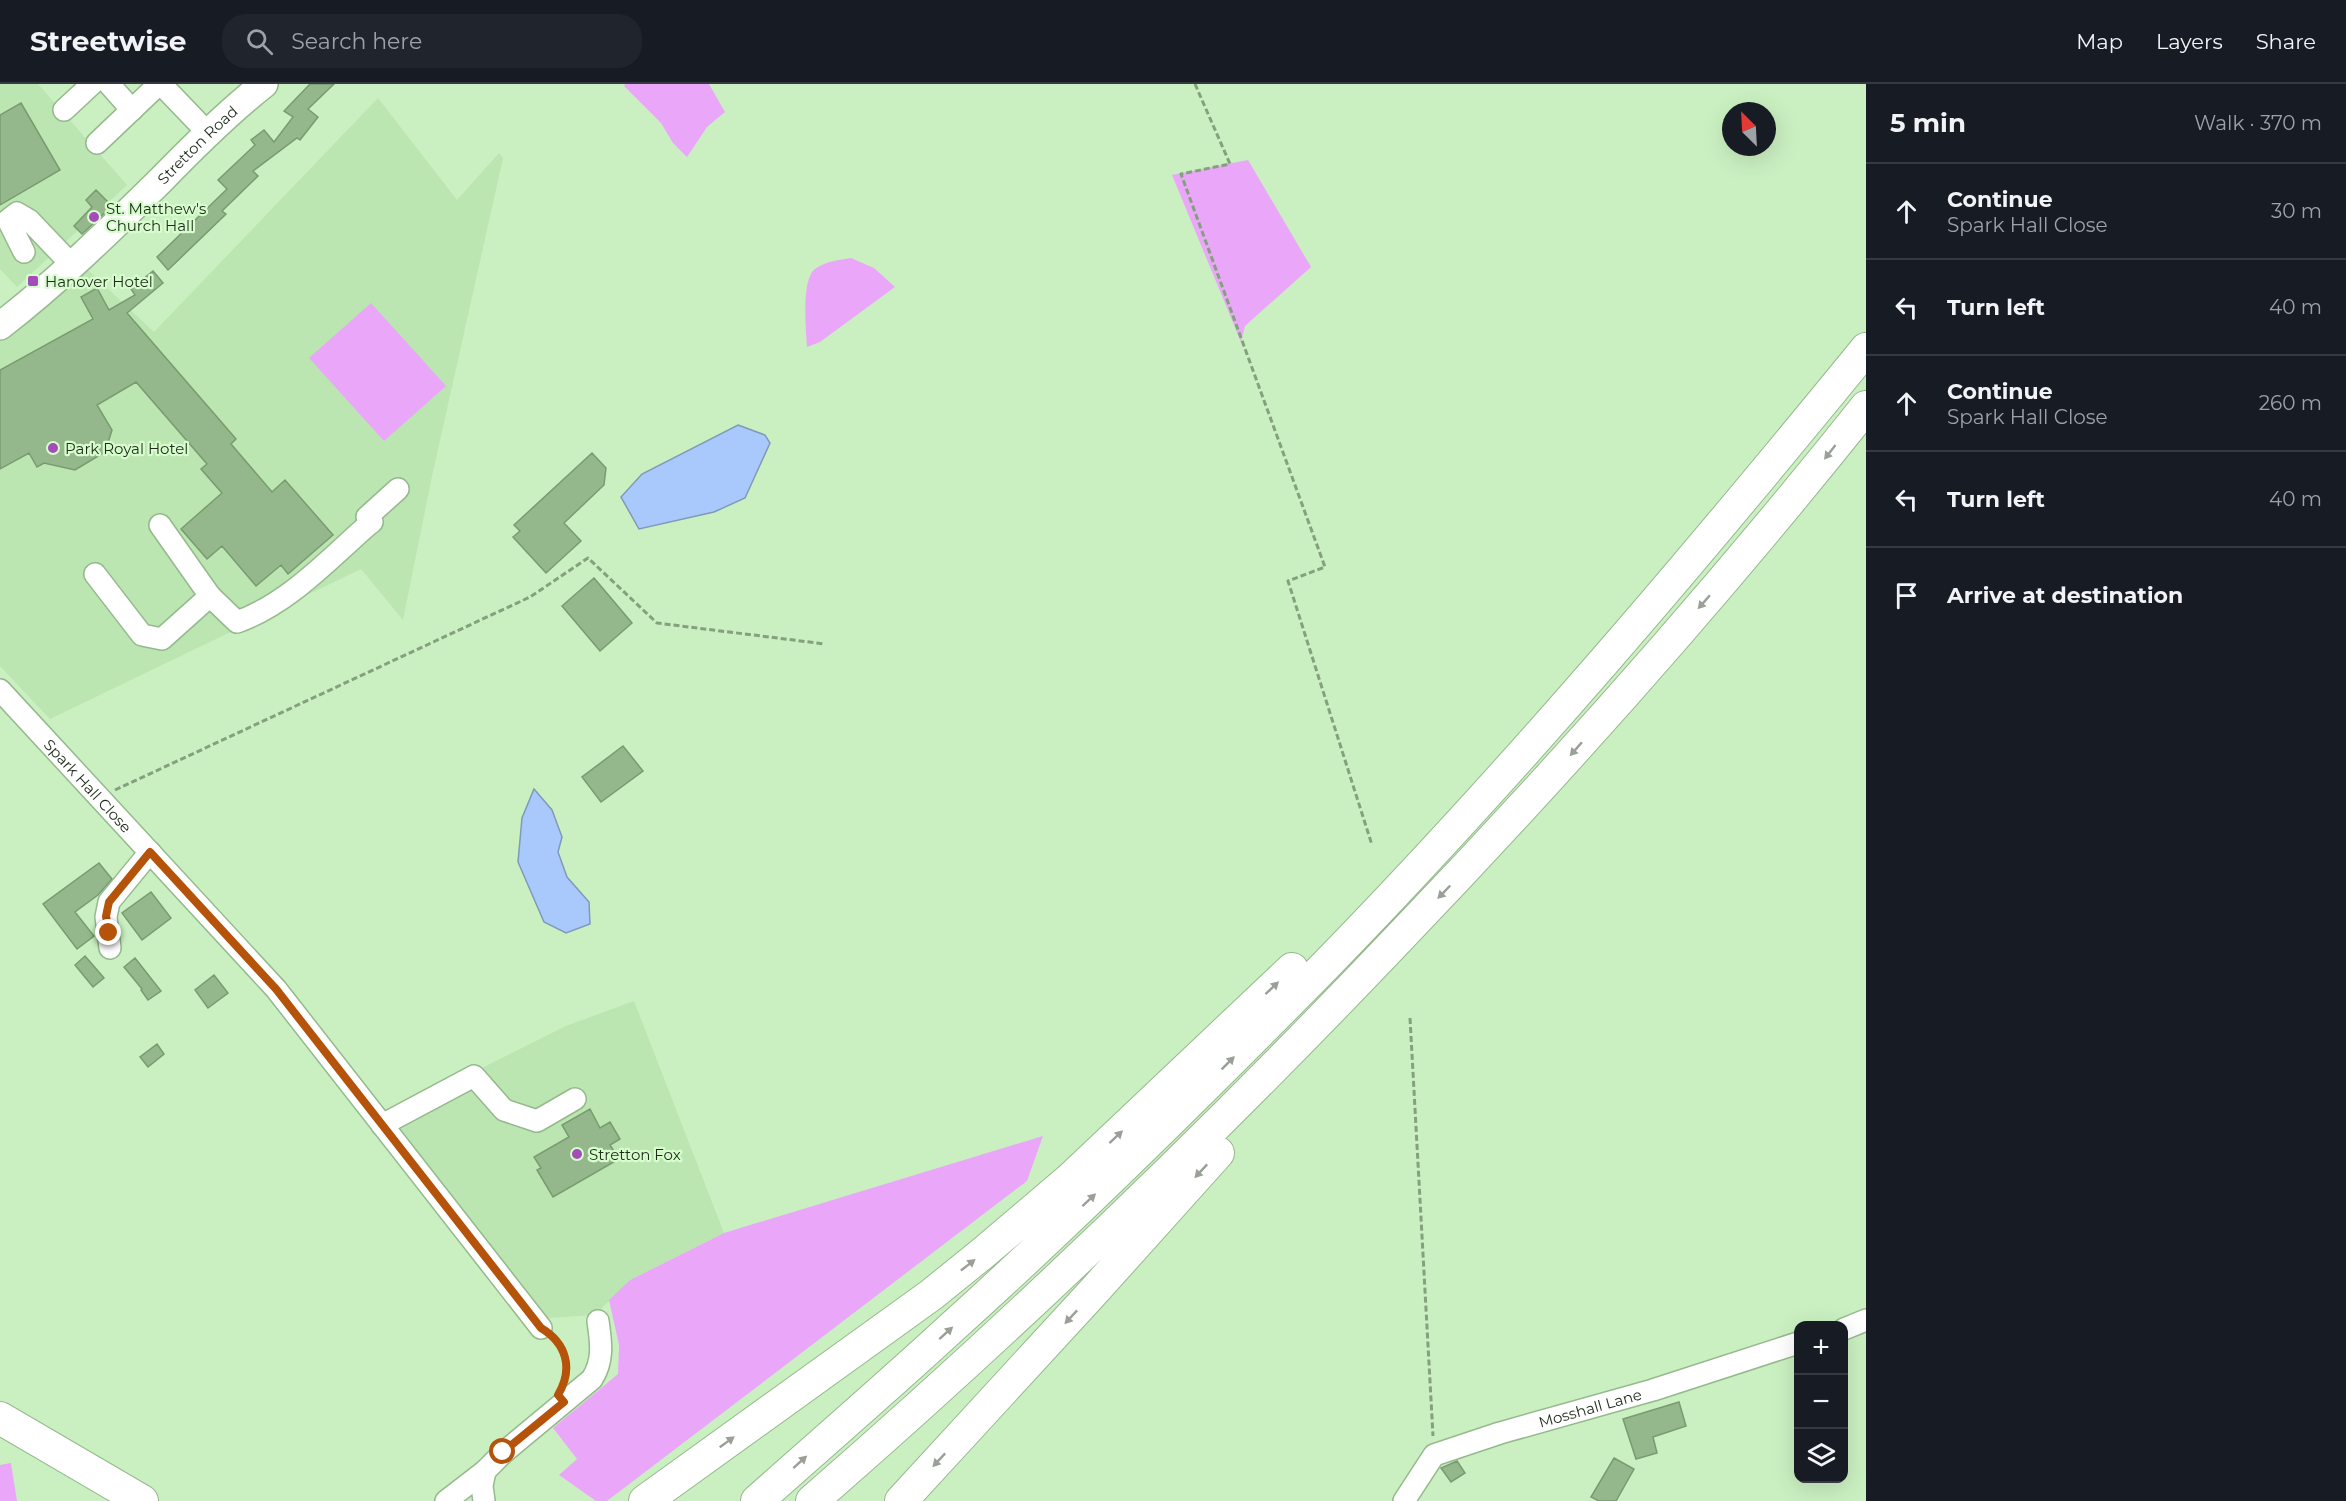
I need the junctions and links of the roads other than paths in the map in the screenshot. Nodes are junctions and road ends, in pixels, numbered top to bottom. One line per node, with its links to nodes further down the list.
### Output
1 (92, 84): 5 (street)
2 (109, 84): 6 (street)
3 (160, 84): 6 (street); 7 (street)
4 (264, 84): 7 (main road, Stretton Road)
5 (64, 110)
6 (132, 110): 8 (street)
7 (208, 133): 10 (main road, Stretton Road)
8 (97, 143)
9 (24, 252): 10 (street)
10 (72, 266): 11 (main road, Stretton Road)
11 (0, 326)
12 (1866, 349): 20 (highway)
13 (1866, 407): 22 (highway, one-way to 22)
14 (398, 489): 17 (street)
15 (160, 525): 17 (street)
16 (95, 574): 17 (street)
17 (210, 596)
18 (0, 690): 19 (street, Spark Hall Close)
19 (150, 852): 21 (street); 24 (street, Spark Hall Close)
20 (1412, 874): 35 (highway, one-way to 20); 36 (highway, one-way to 20)
21 (110, 948)
22 (1359, 981): 37 (highway); 38 (highway, one-way to 38)
23 (575, 1099): 24 (street)
24 (382, 1125): 28 (street, Spark Hall Close)
25 (1866, 1320): 27 (street)
26 (598, 1321): 31 (street)
27 (1848, 1327)
28 (541, 1328)
29 (1794, 1344): 39 (street, Mosshall Lane)
30 (0, 1418): 32 (highway)
31 (485, 1471): 33 (street); 34 (street)
32 (142, 1501)
33 (446, 1501)
34 (484, 1501)
35 (645, 1501)
36 (757, 1501)
37 (812, 1501)
38 (901, 1501)
39 (1404, 1501)

